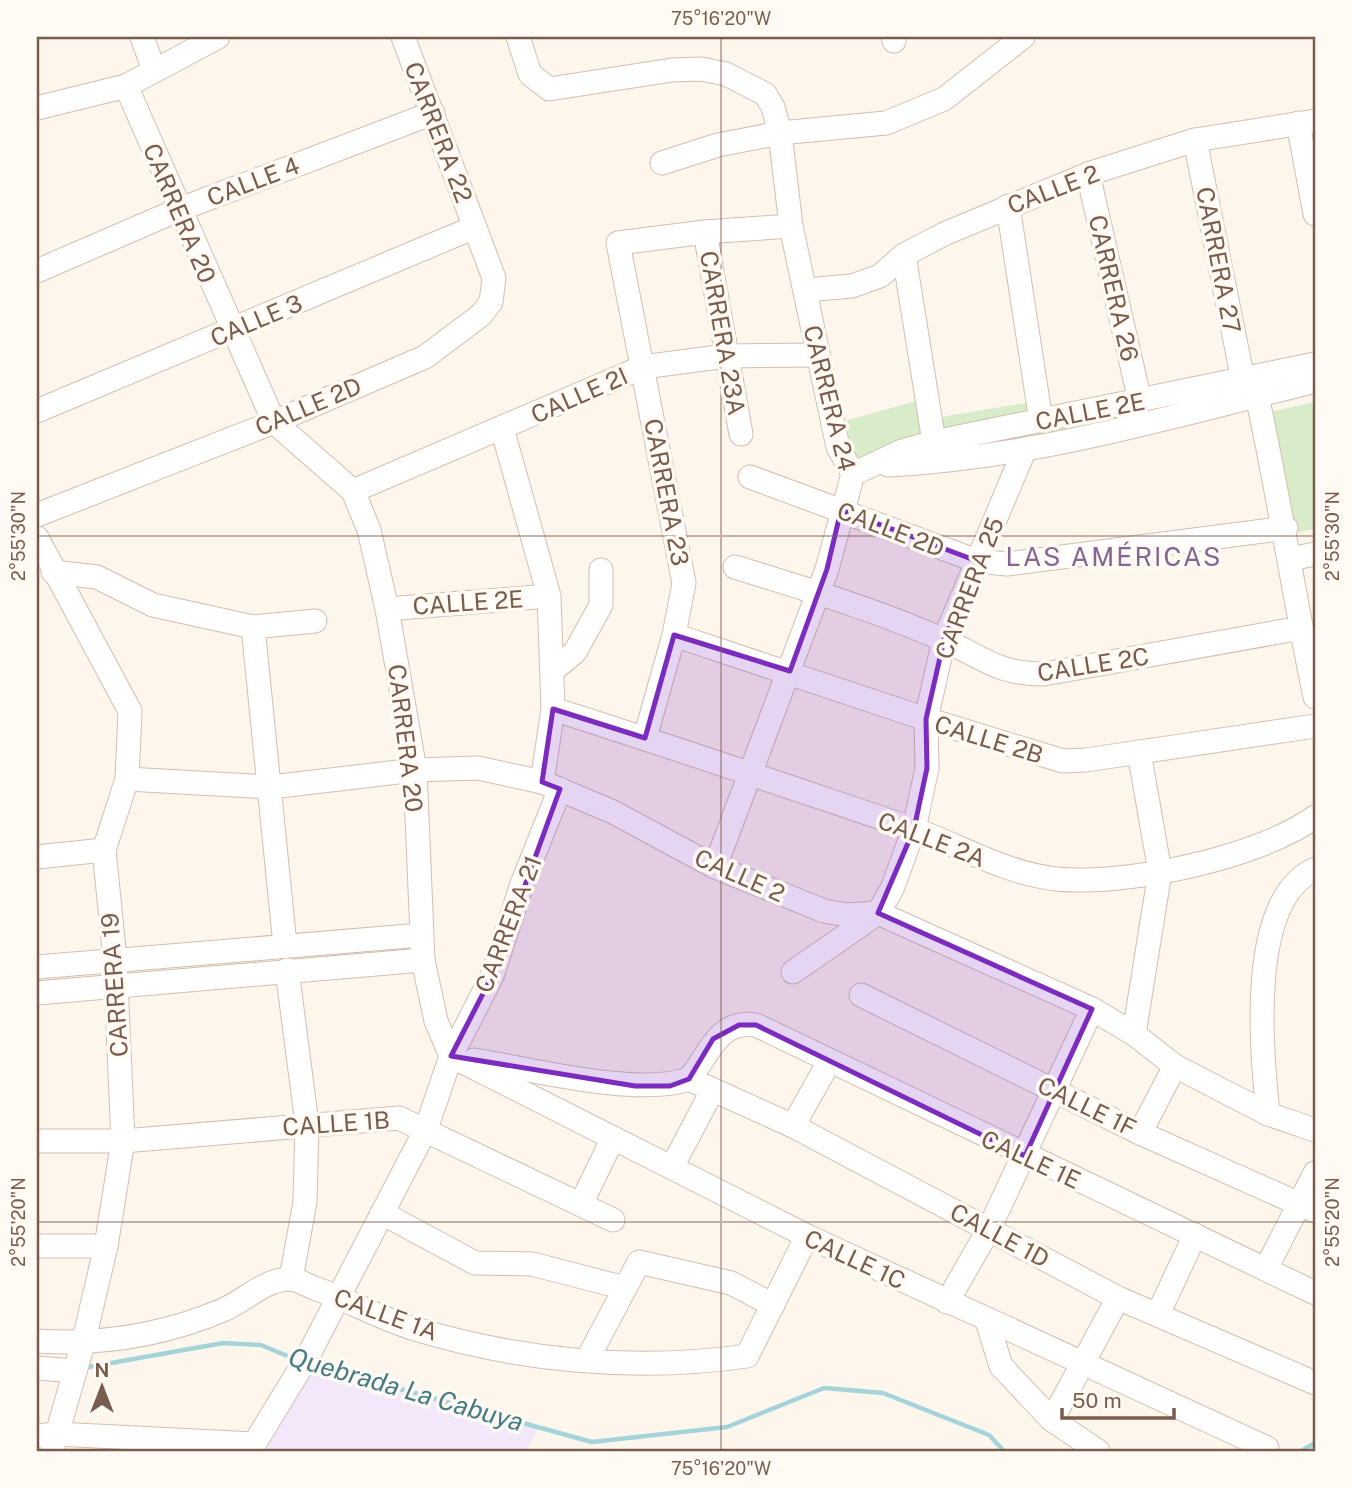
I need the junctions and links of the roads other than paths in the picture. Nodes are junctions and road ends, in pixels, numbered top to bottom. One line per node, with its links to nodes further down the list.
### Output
1 (142, 37): 6 (street)
2 (218, 37): 6 (street)
3 (403, 37): 9 (street, CARRERA 22)
4 (517, 37): 11 (street, CARRERA 24)
5 (1023, 37): 11 (street)
6 (154, 70): 7 (street)
7 (126, 86): 8 (street); 16 (street, CARRERA 20)
8 (37, 108)
9 (433, 113): 16 (street, CALLE 4); 19 (street, CARRERA 22)
10 (1307, 122): 12 (street, CALLE 2); 17 (street)
11 (780, 133): 13 (street); 18 (street, CARRERA 24)
12 (1195, 140): 14 (street, CALLE 2); 30 (street, CARRERA 27)
13 (662, 163)
14 (1088, 174): 15 (street, CALLE 2); 31 (street, CARRERA 26)
15 (1008, 206): 21 (street, CALLE 2); 33 (street)
16 (178, 210): 22 (street, CALLE 4); 24 (street, CARRERA 20)
17 (1315, 214)
18 (790, 226): 20 (street); 23 (street, CARRERA 24)
19 (475, 227): 24 (street, CALLE 3); 34 (street, CALLE 2D)
20 (705, 232): 26 (street, CARRERA 23A); 28 (street, CARRERA 23)
21 (904, 255): 23 (street, CALLE 2); 37 (street)
22 (37, 271)
23 (805, 290): 25 (street, CARRERA 24)
24 (231, 330): 32 (street, CALLE 3); 34 (street, CARRERA 20)
25 (818, 355): 26 (street, CALLE 2I); 39 (street, CARRERA 24)
26 (726, 356): 28 (street, CALLE 2I); 36 (street, CARRERA 23A)
27 (1315, 364): 30 (street, CALLE 2E)
28 (643, 367): 35 (street, CALLE 2I); 58 (street, CARRERA 23)
29 (1315, 382): 30 (street, CALLE 2E)
30 (1250, 388): 31 (street, CALLE 2E); 38 (street, CALLE 2E); 44 (street, CARRERA 27)
31 (1140, 401): 33 (street, CALLE 2E)
32 (38, 408)
33 (1041, 421): 37 (street, CALLE 2E)
34 (274, 422): 41 (street, CARRERA 20); 43 (street, CALLE 2D)
35 (502, 428): 41 (street, CALLE 2I); 53 (street, CARRERA 21)
36 (741, 434)
37 (934, 442): 39 (street, CALLE 2E)
38 (1025, 449): 39 (street, CALLE 2E); 48 (street, CARRERA 25)
39 (860, 470): 42 (street, CARRERA 24)
40 (750, 477): 42 (street, CALLE 2D)
41 (353, 491): 54 (street, CARRERA 20)
42 (841, 510): 48 (street, CALLE 2D); 52 (street, CARRERA 24)
43 (37, 515)
44 (1286, 528): 47 (street, CARRERA 27); 48 (street, CALLE 2D)
45 (37, 538): 51 (street, CARRERA 19)
46 (1315, 554): 47 (street)
47 (1290, 559): 57 (street, CARRERA 27)
48 (977, 561): 59 (street, CARRERA 25)
49 (735, 567): 52 (street, CALLE 2C)
50 (601, 570): 60 (street)
51 (53, 572): 56 (street); 70 (street, CARRERA 19)
52 (818, 593): 59 (street, CALLE 2C); 61 (street, CARRERA 24)
53 (549, 596): 54 (street, CALLE 2E); 60 (street, CARRERA 21)
54 (387, 608): 68 (street, CARRERA 20)
55 (315, 621): 56 (street)
56 (253, 627): 72 (street)
57 (1301, 628): 59 (street, CALLE 2C); 62 (street, CARRERA 27)
58 (674, 635): 61 (street, CALLE 2B); 66 (street, CARRERA 23)
59 (944, 640): 64 (street, CARRERA 25)
60 (552, 671): 63 (street, CARRERA 21)
61 (790, 671): 64 (street, CALLE 2B); 69 (street, CARRERA 24)
62 (1315, 697)
63 (553, 709): 66 (street, CALLE 2A); 71 (street, CARRERA 21)
64 (926, 719): 67 (street, CALLE 2B); 74 (street, CARRERA 25)
65 (1315, 726): 67 (street, CALLE 2B)
66 (645, 738): 69 (street, CALLE 2A)
67 (1139, 752): 79 (street)
68 (415, 770): 71 (street, CALLE 2); 72 (street, CALLE 2); 81 (street, CARRERA 20)
69 (751, 776): 74 (street, CALLE 2A); 77 (street, CARRERA 24)
70 (127, 779): 72 (street, CALLE 2); 75 (street, CARRERA 19)
71 (551, 786): 77 (street, CALLE 2); 93 (street, CARRERA 21)
72 (271, 787): 82 (street)
73 (1315, 817): 79 (street, CALLE 2A)
74 (914, 829): 79 (street, CALLE 2A); 80 (street, CARRERA 25)
75 (104, 850): 76 (street); 83 (street, CARRERA 19)
76 (37, 858)
77 (715, 867): 80 (street, CALLE 2)
78 (1315, 869): 99 (street)
79 (1160, 872): 92 (street)
80 (878, 913): 87 (street, CARRERA 25); 91 (street, CALLE 2)
81 (421, 935): 82 (street); 84 (street, CARRERA 20)
82 (285, 945): 83 (street)
83 (115, 959): 85 (street); 88 (street, CARRERA 19)
84 (424, 960): 86 (street); 93 (street, CARRERA 20)
85 (37, 967)
86 (287, 970): 88 (street); 100 (street)
87 (793, 972)
88 (116, 984): 89 (street); 107 (street, CARRERA 19)
89 (37, 993)
90 (861, 995): 98 (street, CALLE 1F)
91 (1092, 1009): 92 (street, CALLE 2); 98 (street)
92 (1134, 1034): 95 (street, CALLE 2)
93 (451, 1056): 96 (street); 102 (street); 105 (street, CALLE 1C)
94 (829, 1062): 96 (street, CALLE 1E); 101 (street); 108 (street, CALLE 1E)
95 (1175, 1066): 99 (street, CALLE 2); 104 (street)
96 (689, 1080): 97 (street, CALLE 1D)
97 (712, 1091): 101 (street, CALLE 1D); 109 (street)
98 (1054, 1091): 104 (street, CALLE 1F); 108 (street)
99 (1268, 1114): 103 (street, CALLE 2)
100 (307, 1124): 102 (street, CALLE 1B); 107 (street, CALLE 1B); 121 (street)
101 (793, 1126): 115 (street, CALLE 1D)
102 (426, 1129): 111 (street, CALLE 1B); 113 (street)
103 (1315, 1130)
104 (1140, 1133): 112 (street, CALLE 1F)
105 (613, 1138): 109 (street, CALLE 1C); 111 (street)
106 (37, 1141): 107 (street, CALLE 1B)
107 (123, 1141): 118 (street, CARRERA 19)
108 (1025, 1156): 115 (street); 116 (street, CALLE 1E)
109 (673, 1167): 117 (street, CALLE 1C)
110 (1315, 1173): 112 (street)
111 (580, 1204): 114 (street, CALLE 1B)
112 (1308, 1207): 120 (street)
113 (382, 1213): 122 (street); 124 (street)
114 (612, 1220)
115 (989, 1229): 125 (street, CALLE 1D); 126 (street)
116 (1195, 1236): 120 (street, CALLE 1E); 128 (street)
117 (807, 1237): 126 (street, CALLE 1C); 127 (street)
118 (106, 1246): 119 (street); 132 (street, CARRERA 19)
119 (37, 1247)
120 (1266, 1269): 123 (street, CALLE 1E)
121 (291, 1279): 124 (street, CALLE 1A); 132 (street)
122 (625, 1288): 127 (street); 131 (street)
123 (1315, 1293)
124 (340, 1297): 131 (street, CALLE 1A); 138 (street)
125 (1118, 1298): 128 (street, CALLE 1D); 133 (street)
126 (947, 1302): 129 (street, CALLE 1C)
127 (773, 1306): 131 (street, CALLE 1A)
128 (1158, 1314): 135 (street, CALLE 1D)
129 (987, 1321): 133 (street, CALLE 1C); 136 (street)
130 (37, 1341): 132 (street)
131 (587, 1360)
132 (77, 1363): 134 (street); 137 (street, CARRERA 19)
133 (1082, 1364): 136 (street); 139 (street, CALLE 1C)
134 (37, 1368)
135 (1315, 1383)
136 (1052, 1420): 140 (street)
137 (49, 1440): 138 (street)
138 (252, 1448)
139 (1266, 1448)
140 (1098, 1451)

